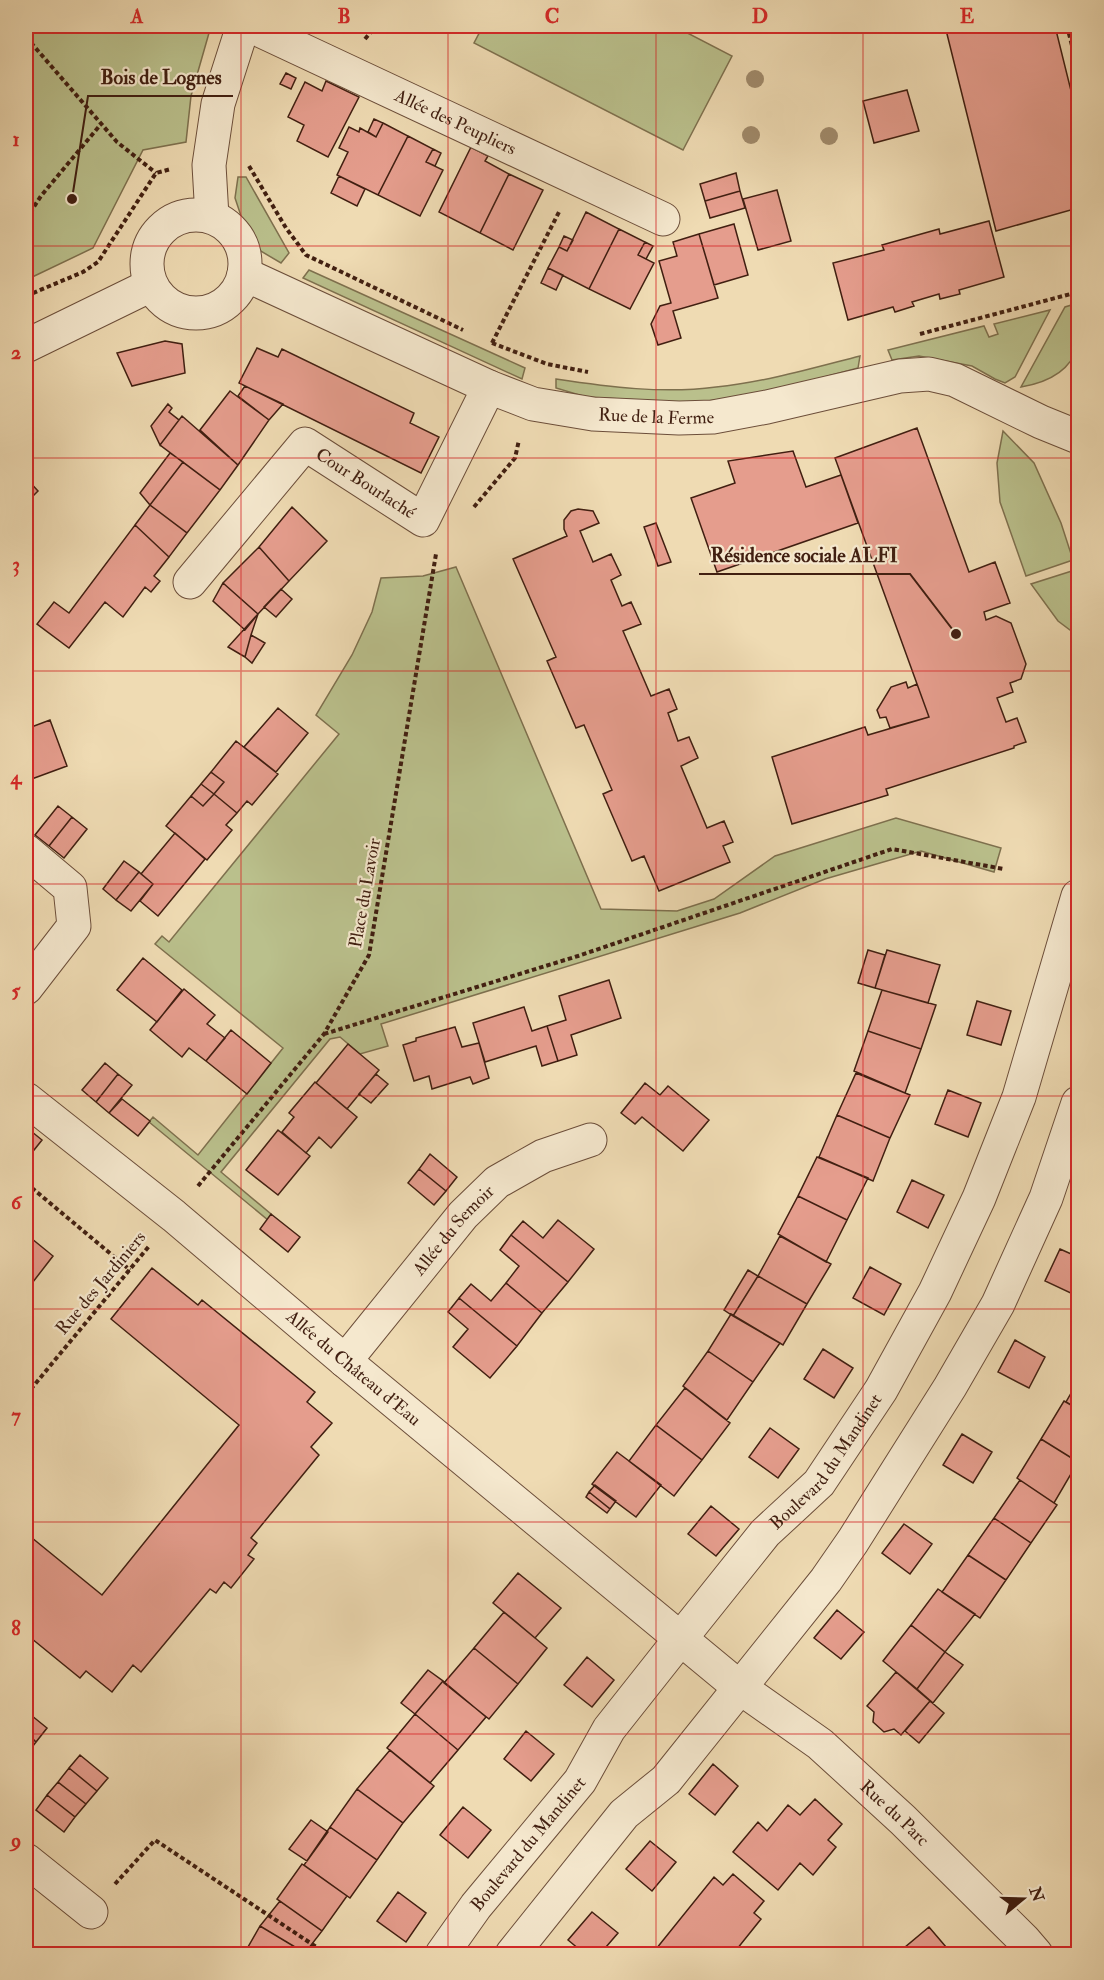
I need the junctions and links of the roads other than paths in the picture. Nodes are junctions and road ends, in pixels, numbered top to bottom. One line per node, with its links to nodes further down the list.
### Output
1 (243, 26): 3 (street)
2 (251, 26): 4 (street, Allée des Peupliers)
3 (212, 217): 5 (street); 6 (street)
4 (663, 219)
5 (244, 274): 6 (street); 8 (street, Rue de la Ferme)
6 (151, 285): 7 (street)
7 (26, 346)
8 (489, 387): 9 (street, Rue de la Ferme); 10 (street, Cour Bourlaché)
9 (1078, 437)
10 (190, 582)
11 (26, 851): 13 (street)
12 (1078, 896): 18 (street, Boulevard du Mandinet)
13 (26, 988)
14 (26, 1099): 17 (street, Allée du Château d'Eau)
15 (1078, 1103): 19 (street)
16 (590, 1140): 17 (street, Allée du Semoir)
17 (345, 1361): 18 (street, Allée du Château d'Eau)
18 (681, 1638): 19 (street, Allée du Château d'Eau); 22 (street, Boulevard du Mandinet)
19 (740, 1687): 23 (street); 24 (street, Rue du Parc)
20 (26, 1860): 21 (street)
21 (91, 1912)
22 (442, 1954)
23 (512, 1954)
24 (1035, 1954)

